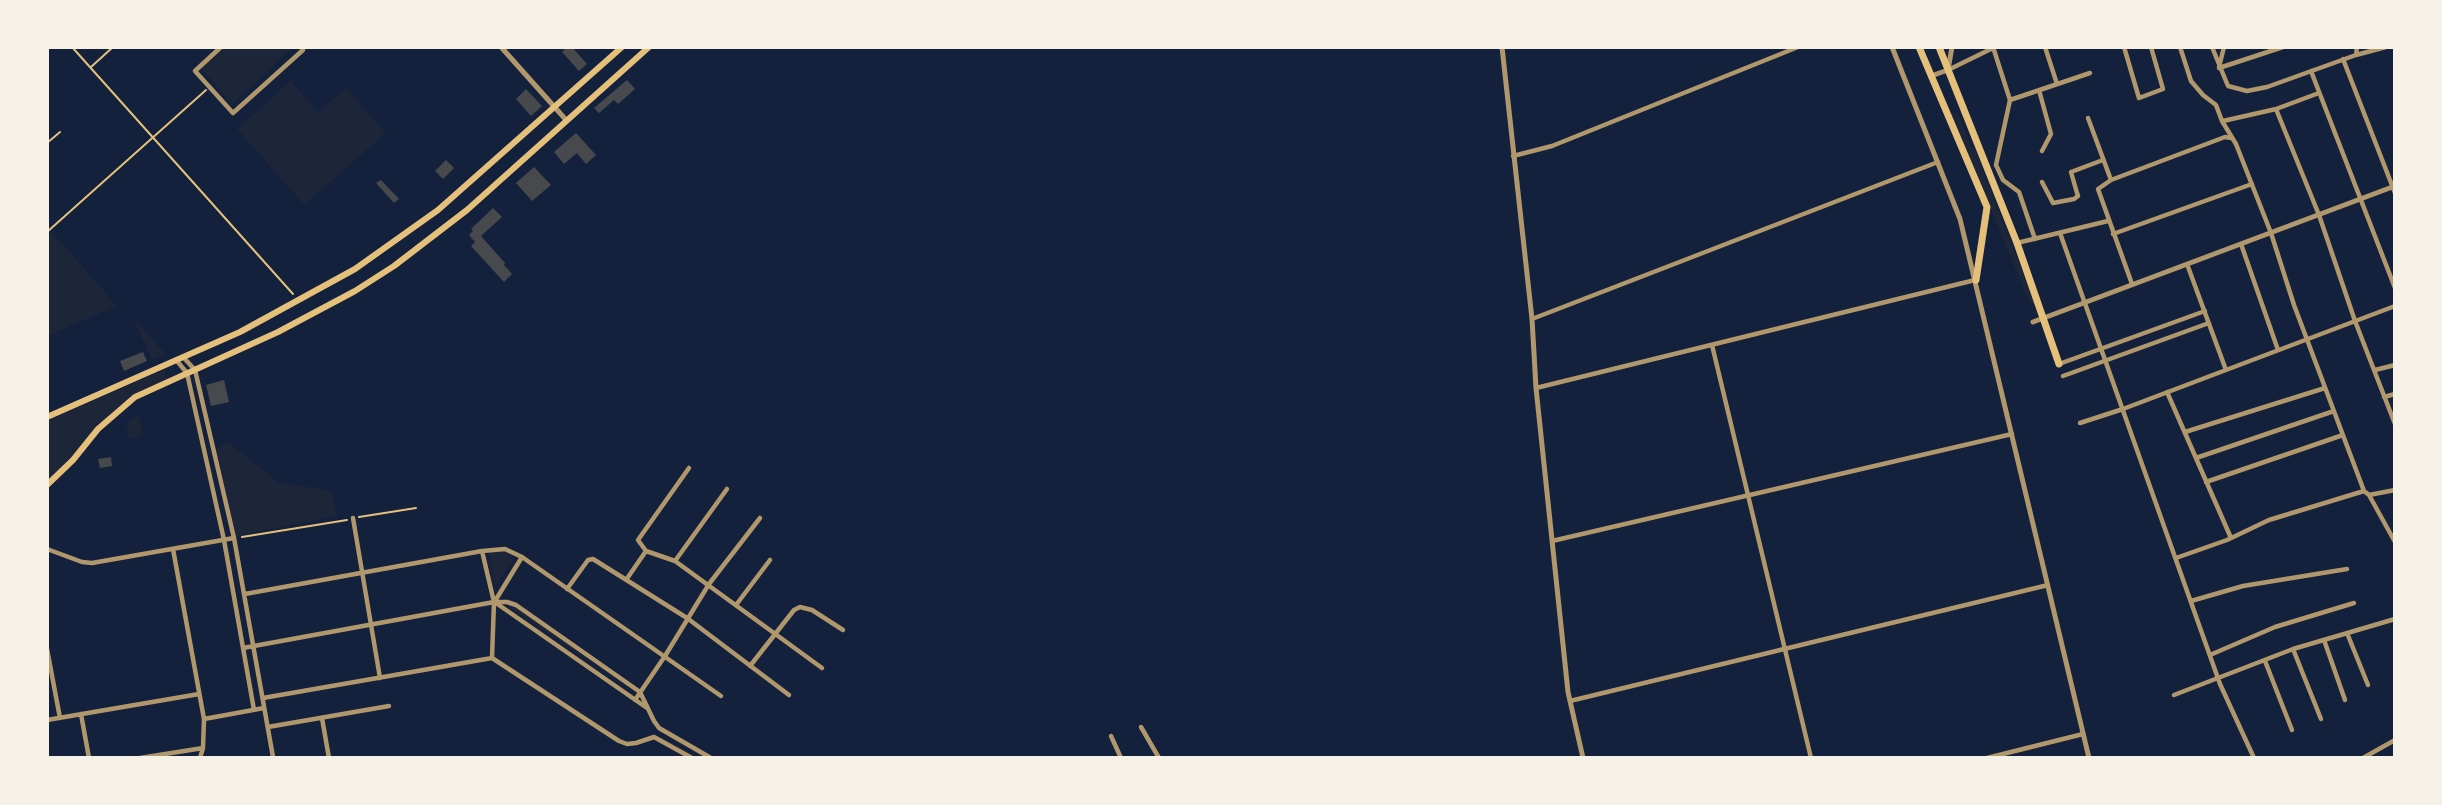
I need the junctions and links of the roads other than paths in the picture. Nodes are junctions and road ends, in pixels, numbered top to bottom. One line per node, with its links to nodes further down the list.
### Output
1 (221, 47): 20 (street)
2 (501, 47): 36 (street)
3 (622, 47): 36 (main road)
4 (649, 47): 39 (main road)
5 (1502, 47): 43 (street)
6 (1798, 47): 43 (street)
7 (1892, 47): 45 (street)
8 (1919, 47): 24 (highway)
9 (1952, 47): 26 (street)
10 (1993, 47): 26 (street); 34 (street)
11 (2045, 47): 30 (street)
12 (2124, 47): 13 (street)
13 (2151, 47)
14 (2180, 47): 40 (street)
15 (2212, 47): 25 (street)
16 (2224, 47): 25 (street)
17 (2283, 47): 25 (street)
18 (2357, 47): 22 (street)
19 (2386, 47): 22 (street)
20 (302, 49)
21 (1940, 51): 24 (highway); 26 (highway)
22 (2356, 55): 23 (street)
23 (2343, 59): 27 (street); 49 (street)
24 (1925, 61): 29 (highway)
25 (2219, 68): 27 (street)
26 (1948, 70): 29 (street); 33 (highway)
27 (2311, 71): 32 (street)
28 (2090, 72): 30 (street)
29 (1931, 76): 35 (highway)
30 (2057, 84): 31 (street)
31 (2039, 90): 34 (street); 42 (street)
32 (2319, 93): 37 (street); 50 (street)
33 (1959, 99): 35 (highway); 57 (highway)
34 (2010, 100): 56 (street)
35 (1943, 105): 60 (highway)
36 (555, 108): 39 (street); 75 (main road)
37 (2276, 109): 40 (street); 51 (street)
38 (2088, 118): 44 (street)
39 (567, 121): 80 (main road)
40 (2222, 121): 41 (street)
41 (2232, 138): 46 (street); 48 (street)
42 (2042, 151)
43 (1512, 157): 67 (street)
44 (2103, 160): 46 (street); 47 (street)
45 (1938, 162): 60 (street); 67 (street)
46 (2111, 180): 52 (street)
47 (2042, 182)
48 (2252, 184): 54 (street); 55 (street)
49 (2394, 189): 50 (street)
50 (2361, 199): 51 (street); 62 (street)
51 (2319, 215): 54 (street); 68 (street)
52 (2108, 221): 53 (street); 55 (street)
53 (2060, 233): 56 (street); 63 (street)
54 (2271, 233): 58 (street); 71 (street)
55 (2113, 234): 61 (street)
56 (2035, 239): 57 (street)
57 (2017, 243): 66 (highway)
58 (2241, 244): 59 (street); 74 (street)
59 (2188, 264): 61 (street); 65 (street)
60 (1976, 280): 72 (street); 96 (street)
61 (2132, 285): 63 (street)
62 (2395, 288)
63 (2085, 302): 66 (street); 73 (street)
64 (2395, 306): 68 (street)
65 (2205, 311): 70 (street); 73 (street)
66 (2043, 318): 69 (street); 78 (highway)
67 (1532, 319): 85 (street)
68 (2355, 321): 71 (street); 82 (street)
69 (2033, 322)
70 (2209, 324): 77 (street); 81 (street)
71 (2307, 339): 74 (street); 86 (street)
72 (1712, 345): 85 (street); 106 (street)
73 (2102, 349): 77 (street); 78 (street)
74 (2278, 350): 81 (street)
75 (184, 358): 76 (main road); 80 (street)
76 (177, 361): 83 (street); 92 (main road)
77 (2106, 362): 84 (street); 90 (street)
78 (2059, 363)
79 (2395, 365): 82 (street)
80 (195, 370): 83 (main road); 109 (street)
81 (2226, 370): 87 (street)
82 (2375, 370): 89 (street)
83 (187, 373): 101 (main road); 111 (street)
84 (2063, 376)
85 (1536, 388): 112 (street)
86 (2325, 388): 91 (street); 95 (street)
87 (2167, 392): 90 (street); 95 (street)
88 (2395, 394): 89 (street)
89 (2384, 397): 94 (street)
90 (2123, 409): 93 (street); 119 (street)
91 (2334, 411): 97 (street); 98 (street)
92 (47, 417)
93 (2080, 423)
94 (2395, 424)
95 (2185, 432): 98 (street)
96 (2012, 433): 106 (street); 126 (street)
97 (2343, 435): 100 (street); 104 (street)
98 (2196, 458): 100 (street)
99 (689, 468): 117 (street)
100 (2206, 482): 110 (street)
101 (47, 485)
102 (727, 489): 121 (street)
103 (2395, 490): 105 (street)
104 (2364, 491): 105 (street); 110 (street)
105 (2369, 495): 113 (street)
106 (1749, 496): 112 (street); 142 (street)
107 (760, 518): 125 (street)
108 (353, 519): 123 (street)
109 (234, 538): 111 (street); 128 (street)
110 (2231, 538): 119 (street)
111 (225, 540): 115 (street); 141 (street)
112 (1552, 541): 162 (street)
113 (2395, 542)
114 (47, 549): 115 (street)
115 (173, 549): 155 (street)
116 (482, 551): 118 (street); 123 (street); 130 (street)
117 (646, 551): 121 (street); 124 (street)
118 (522, 557): 127 (street); 130 (street)
119 (2176, 558): 129 (street)
120 (770, 560): 132 (street)
121 (675, 561): 125 (street)
122 (2347, 569): 129 (street)
123 (363, 573): 128 (street); 135 (street)
124 (626, 580): 127 (street); 133 (street)
125 (709, 584): 132 (street); 133 (street)
126 (2048, 585): 142 (street); 177 (street)
127 (567, 589): 146 (street)
128 (244, 594): 140 (street)
129 (2191, 601): 145 (street)
130 (494, 602): 135 (street); 147 (street); 154 (street); 160 (street)
131 (2354, 603): 145 (street)
132 (736, 605): 138 (street)
133 (687, 618): 146 (street); 149 (street)
134 (2395, 619): 137 (street)
135 (371, 625): 140 (street); 151 (street)
136 (843, 630): 138 (street)
137 (2347, 633): 139 (street); 153 (street)
138 (776, 634): 149 (street); 150 (street)
139 (2324, 640): 144 (street); 161 (street)
140 (254, 646): 141 (street); 159 (street)
141 (243, 648): 166 (street)
142 (1785, 648): 162 (street); 192 (street)
143 (47, 649): 168 (street)
144 (2293, 649): 148 (street); 171 (street)
145 (2210, 655): 152 (street)
146 (665, 656): 154 (street); 158 (street)
147 (492, 658): 151 (street); 179 (street)
148 (2265, 660): 152 (street); 176 (street)
149 (750, 667): 156 (street)
150 (822, 668)
151 (380, 678): 159 (street)
152 (2218, 678): 157 (street); 195 (street)
153 (2368, 685)
154 (640, 692): 160 (street); 165 (street)
155 (200, 694): 167 (street); 170 (street)
156 (789, 695)
157 (2174, 695)
158 (721, 696)
159 (263, 698): 164 (street)
160 (635, 700): 165 (street)
161 (2345, 700)
162 (1570, 701): 191 (street)
163 (389, 706): 169 (street)
164 (264, 708): 166 (street); 173 (street)
165 (647, 709): 175 (street)
166 (254, 710): 170 (street)
167 (81, 714): 168 (street); 183 (street)
168 (60, 718): 172 (street)
169 (322, 718): 173 (street); 186 (street)
170 (204, 719): 181 (street)
171 (2321, 719)
172 (47, 720)
173 (268, 727): 182 (street)
174 (1141, 727): 190 (street)
175 (659, 729): 179 (street); 188 (street)
176 (2291, 730)
177 (2083, 734): 193 (street); 194 (street)
178 (1111, 736): 189 (street)
179 (654, 737): 187 (street)
180 (2395, 740): 196 (street)
181 (203, 748): 184 (street); 185 (street)
182 (273, 757)
183 (89, 758)
184 (140, 758)
185 (201, 758)
186 (329, 758)
187 (692, 758)
188 (711, 758)
189 (1121, 758)
190 (1159, 758)
191 (1583, 758)
192 (1811, 758)
193 (1987, 758)
194 (2089, 758)
195 (2254, 758)
196 (2363, 758)

